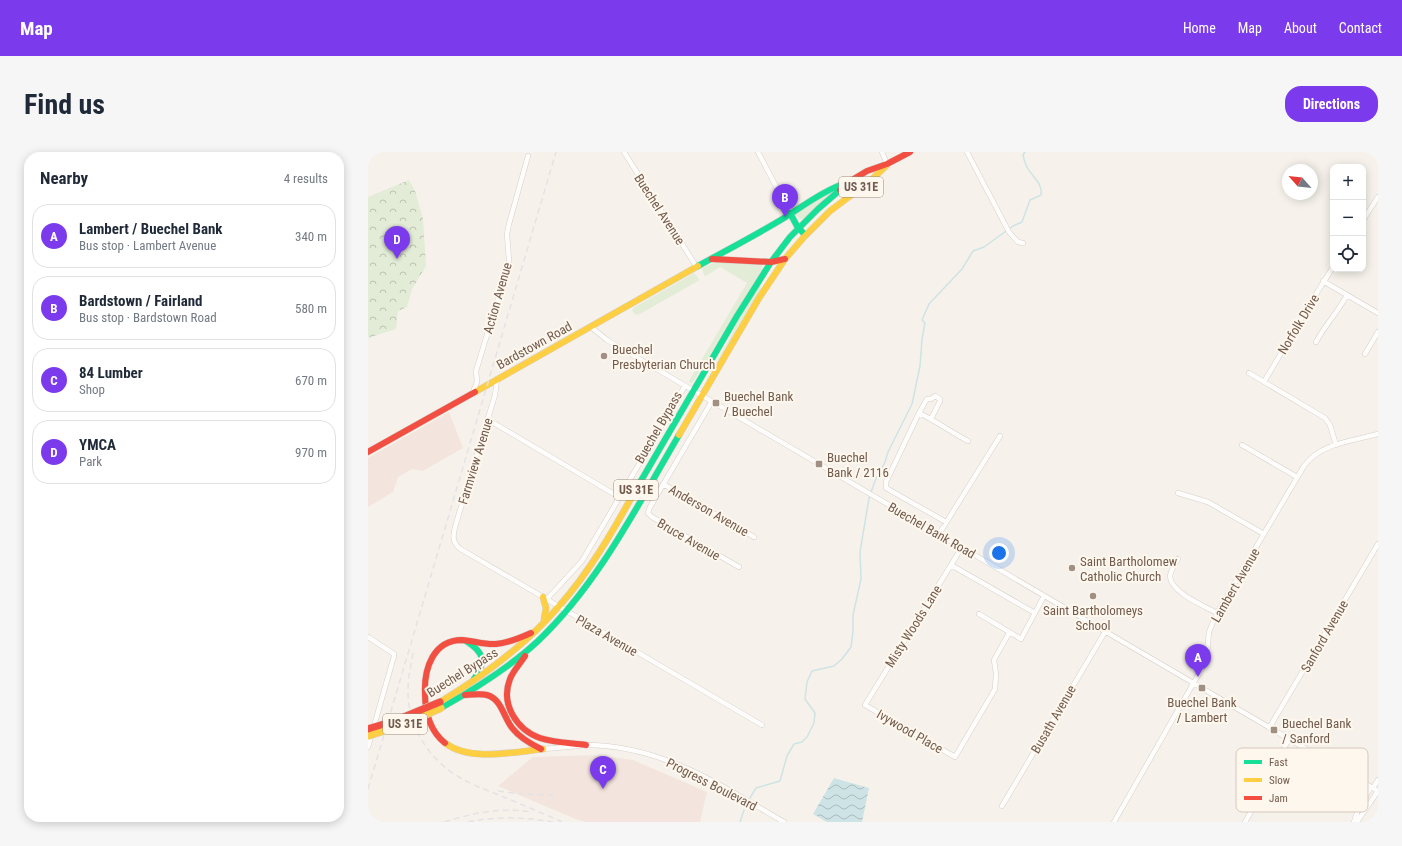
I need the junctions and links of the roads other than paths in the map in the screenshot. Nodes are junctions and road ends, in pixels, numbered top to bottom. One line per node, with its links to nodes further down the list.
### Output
1 (624, 152): 20 (street, Buechel Avenue)
2 (758, 152): 12 (street)
3 (882, 152): 7 (street)
4 (910, 152): 7 (main road, Bardstown Road / US 31E)
5 (967, 152): 16 (street)
6 (528, 156): 35 (street, Action Avenue)
7 (888, 164): 8 (main road, Bardstown Road / US 31E); 10 (main road, Bardstown Road / US 31E)
8 (864, 173): 9 (main road, Bardstown Road / US 31E); 10 (main road)
9 (852, 180): 12 (main road, Bardstown Road); 14 (main road, Buechel Bypass / US 31E)
10 (870, 181): 15 (main road, Bardstown Road / US 31E)
11 (1378, 197): 13 (street)
12 (790, 213): 14 (main road); 17 (main road, Bardstown Road)
13 (1366, 215)
14 (799, 228): 15 (main road); 19 (main road, Buechel Bypass / US 31E)
15 (805, 235): 18 (main road, Buechel Bypass / US 31E)
16 (1023, 243)
17 (711, 259): 19 (main road, Bardstown Road); 20 (main road, Bardstown Road)
18 (785, 260): 19 (main road, Bardstown Road); 24 (main road, Buechel Bypass / US 31E)
19 (771, 262): 23 (main road, Buechel Bypass / US 31E)
20 (696, 266): 27 (main road, Bardstown Road)
21 (1330, 272): 22 (street, Norfolk Drive)
22 (1324, 281): 25 (street); 33 (street, Norfolk Drive)
23 (758, 282): 24 (street); 36 (main road, Buechel Bypass / US 31E)
24 (766, 288): 36 (main road, Buechel Bypass / US 31E)
25 (1347, 295): 26 (street); 29 (street)
26 (1378, 313)
27 (591, 327): 32 (main road, Bardstown Road); 34 (street, Buechel Bank Road)
28 (1378, 332): 30 (street)
29 (1316, 342)
30 (1365, 354)
31 (1249, 373): 33 (street)
32 (497, 379): 35 (main road, Bardstown Road); 39 (street, Farmview Avenue)
33 (1264, 382): 45 (street)
34 (685, 386): 36 (street, Buechel Bank Road); 50 (street)
35 (474, 392): 46 (main road, Bardstown Road)
36 (698, 393): 37 (street, Buechel Bank Road); 63 (main road, Buechel Bypass / US 31E); 64 (main road, Buechel Bypass / US 31E)
37 (712, 401): 48 (street, Bruce Avenue); 52 (street, Buechel Bank Road)
38 (919, 413): 40 (street); 40 (street); 51 (street)
39 (488, 419): 50 (street); 55 (street, Farmview Avenue)
40 (930, 419): 43 (street)
41 (1378, 434): 45 (street, Lambert Avenue)
42 (1000, 436): 51 (street)
43 (968, 441)
44 (1242, 445): 47 (street)
45 (1336, 445): 47 (street, Lambert Avenue)
46 (368, 452)
47 (1298, 477): 53 (street, Lambert Avenue)
48 (663, 484): 54 (street, Anderson Avenue); 60 (street, Bruce Avenue)
49 (1178, 493): 53 (street)
50 (619, 497): 62 (street)
51 (946, 522): 52 (street)
52 (939, 534): 57 (street, Buechel Bank Road)
53 (1264, 534): 67 (street, Lambert Avenue)
54 (754, 537)
55 (454, 542): 62 (street, Plaza Avenue)
56 (1378, 544): 80 (street, Sanford Avenue)
57 (962, 547): 59 (street, Misty Woods Lane); 61 (street, Buechel Bank Road)
58 (1178, 559): 67 (street)
59 (951, 565): 65 (street); 78 (street, Misty Woods Lane)
60 (739, 567)
61 (1044, 596): 65 (street); 70 (street, Buechel Bank Road)
62 (545, 598): 63 (street, Plaza Avenue); 68 (main road)
63 (559, 606): 64 (street, Plaza Avenue); 68 (main road, Buechel Bypass / US 31E)
64 (567, 612): 73 (main road, Buechel Bypass / US 31E); 79 (street, Plaza Avenue)
65 (1035, 613): 69 (street)
66 (979, 614): 69 (street)
67 (1217, 614): 74 (street, Lambert Avenue)
68 (539, 628): 72 (main road); 75 (main road, Buechel Bypass / US 31E)
69 (1009, 632): 78 (street, Ivywood Place)
70 (1105, 632): 74 (street, Buechel Bank Road); 93 (street, Busath Avenue)
71 (368, 637): 85 (street)
72 (466, 641): 75 (main road); 88 (main road)
73 (531, 648): 76 (main road, Buechel Bypass / US 31E); 84 (main road)
74 (1194, 683): 80 (street, Buechel Bank Road); 98 (street, Lambert Avenue)
75 (464, 687): 77 (main road, Buechel Bypass / US 31E)
76 (464, 696): 77 (main road, Buechel Bypass / US 31E); 88 (main road)
77 (440, 704): 81 (main road, Buechel Bypass / US 31E, bridge); 82 (main road, Buechel Bypass / US 31E, bridge)
78 (865, 705)
79 (762, 725)
80 (1269, 728): 83 (street, Buechel Bank Road)
81 (368, 729)
82 (368, 736)
83 (1289, 739): 86 (street); 87 (street, Buechel Bank Road)
84 (586, 745): 88 (street, Progress Boulevard); 97 (street, Progress Boulevard)
85 (368, 747)
86 (1284, 748)
87 (1304, 748)
88 (543, 750)
89 (1378, 780): 90 (street)
90 (1375, 789): 91 (street); 92 (street)
91 (1368, 798)
92 (1368, 801)
93 (1002, 806)
94 (1251, 812): 99 (street)
95 (1358, 812): 100 (street)
96 (1362, 812): 100 (street)
97 (784, 822)
98 (1114, 822)
99 (1245, 822)
100 (1356, 822)

